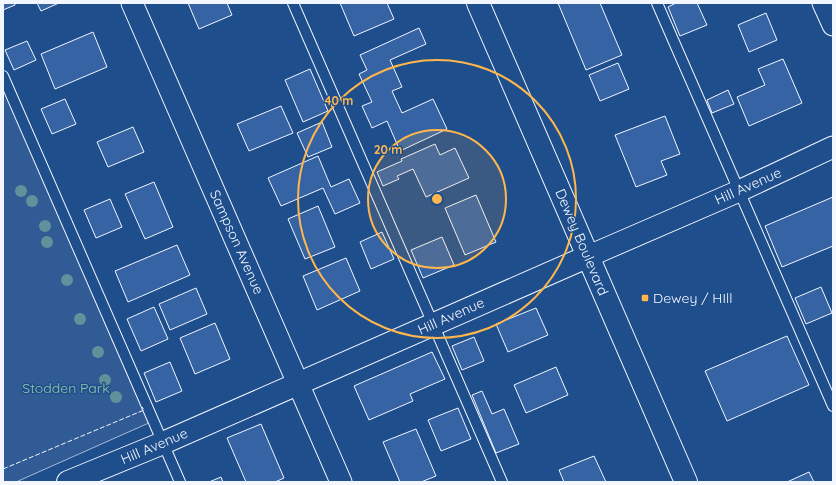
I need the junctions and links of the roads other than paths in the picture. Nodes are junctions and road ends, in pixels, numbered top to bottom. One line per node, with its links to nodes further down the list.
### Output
1 (132, 3): 12 (street, Sampson Avenue)
2 (294, 3): 11 (lane)
3 (478, 3): 10 (street, Dewey Boulevard)
4 (657, 3): 9 (lane)
5 (823, 3): 6 (street)
6 (833, 25)
7 (3, 76): 14 (lane)
8 (833, 147): 9 (street, Hill Avenue)
9 (739, 191): 10 (street, Hill Avenue); 13 (lane)
10 (589, 256): 11 (street, Hill Avenue); 19 (street, Dewey Boulevard)
11 (434, 323): 12 (street, Hill Avenue); 18 (lane)
12 (299, 383): 14 (street, Hill Avenue); 17 (street, Sampson Avenue)
13 (833, 406)
14 (163, 443): 15 (street, Hill Avenue); 16 (lane)
15 (68, 482)
16 (180, 482)
17 (341, 482)
18 (502, 482)
19 (686, 482)

